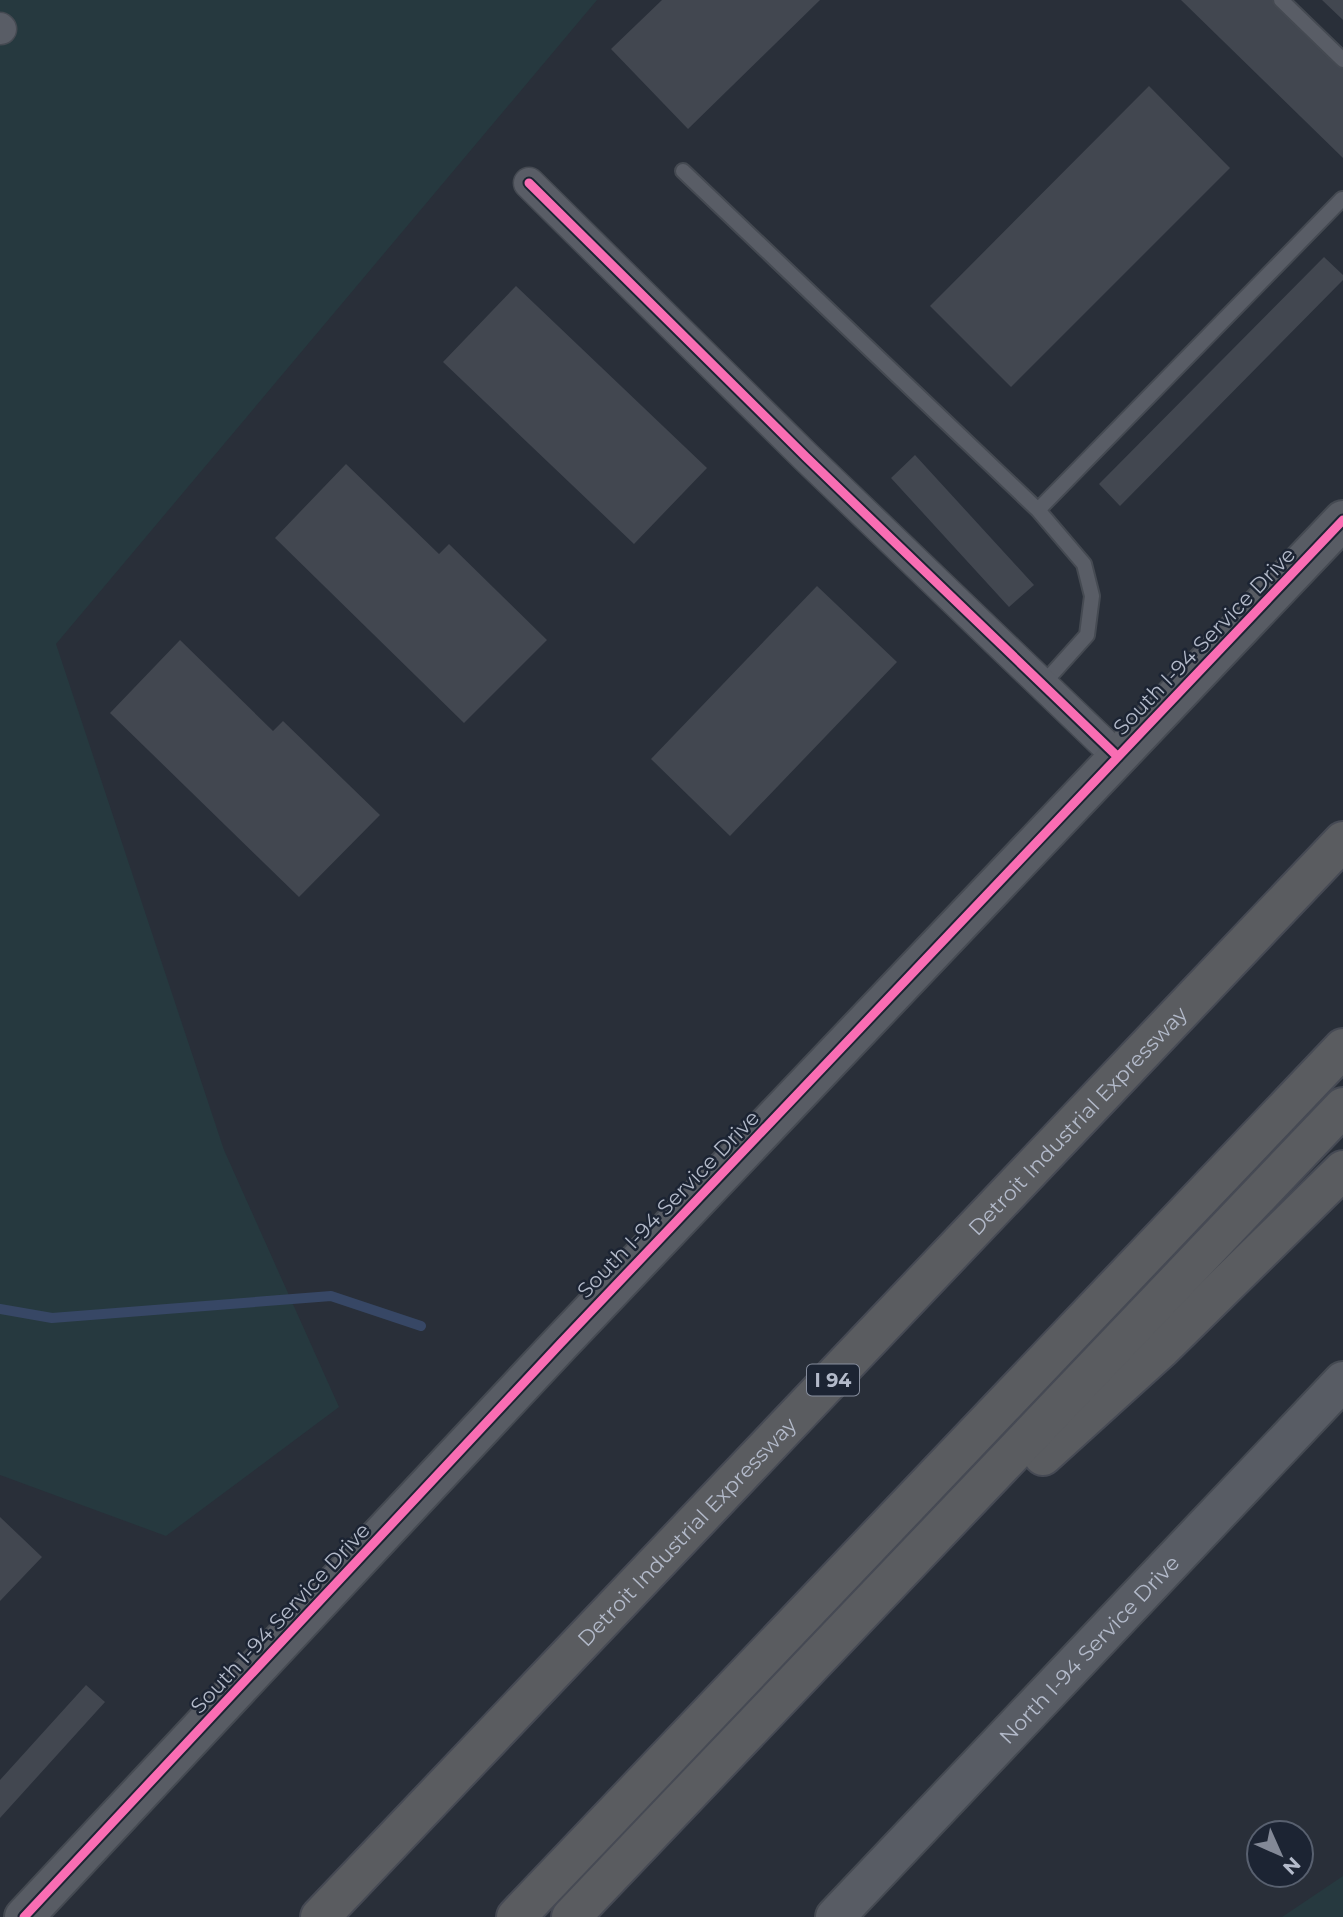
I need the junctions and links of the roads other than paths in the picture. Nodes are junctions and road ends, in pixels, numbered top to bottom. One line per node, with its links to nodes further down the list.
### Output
1 (1281, 0): 2 (lane)
2 (1343, 60)
3 (683, 171): 6 (lane)
4 (529, 183): 8 (street)
5 (1342, 199): 6 (lane)
6 (1038, 510): 8 (lane)
7 (1343, 520): 9 (street, South I-94 Service Drive)
8 (1042, 684): 9 (street)
9 (1118, 757): 16 (street, South I-94 Service Drive)
10 (1343, 841): 17 (highway, Detroit Industrial Expressway / I 94)
11 (1343, 1048): 18 (highway)
12 (1343, 1107): 15 (highway)
13 (1343, 1170): 15 (highway)
14 (1343, 1381): 20 (street, North I-94 Service Drive)
15 (831, 1646): 19 (highway)
16 (24, 1917)
17 (320, 1917)
18 (516, 1917)
19 (571, 1917)
20 (835, 1917)

